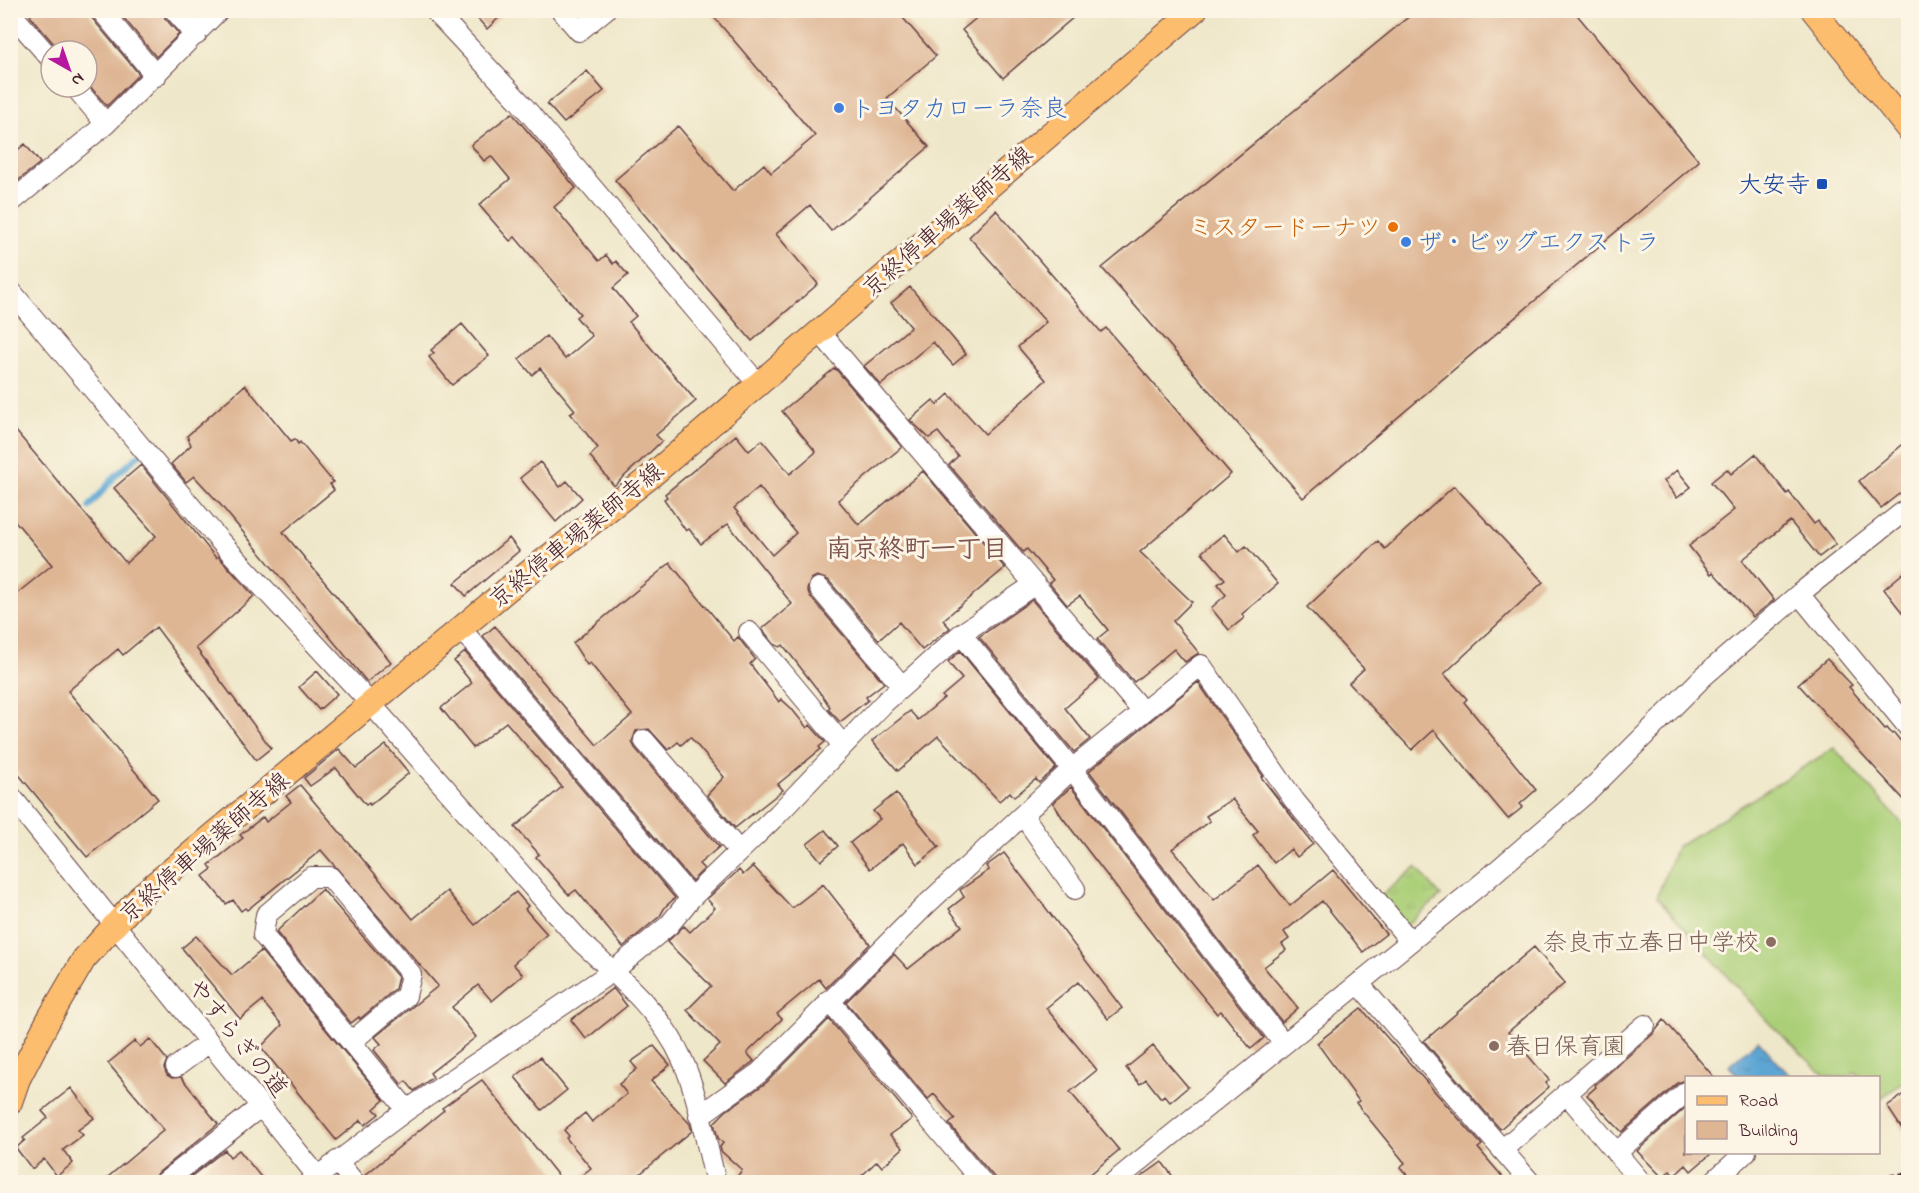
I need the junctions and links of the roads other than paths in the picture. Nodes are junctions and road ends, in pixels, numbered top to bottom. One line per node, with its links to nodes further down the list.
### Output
1 (101, 10): 12 (street)
2 (174, 10): 10 (street)
3 (219, 10): 10 (street)
4 (434, 10): 19 (street)
5 (561, 10): 6 (street)
6 (605, 10)
7 (1195, 10): 18 (main road, 京終停車場薬師寺線)
8 (1814, 10): 15 (main road)
9 (10, 12): 11 (street)
10 (196, 35): 12 (street)
11 (39, 45)
12 (156, 76): 14 (street)
13 (85, 99): 14 (street)
14 (106, 124): 16 (street)
15 (1908, 129)
16 (10, 203)
17 (10, 290): 28 (street)
18 (819, 331): 19 (main road, 京終停車場薬師寺線); 21 (street)
19 (758, 384): 24 (main road, 京終停車場薬師寺線)
20 (1908, 508): 23 (street)
21 (1035, 584): 26 (street); 29 (street)
22 (819, 588): 27 (street)
23 (1799, 594): 30 (street); 40 (street)
24 (461, 629): 28 (main road, 京終停車場薬師寺線); 38 (street)
25 (749, 632): 32 (street)
26 (961, 634): 27 (street); 33 (street)
27 (902, 686): 32 (street)
28 (370, 704): 39 (main road, 京終停車場薬師寺線); 41 (street)
29 (1143, 712): 33 (street); 40 (street)
30 (1908, 727)
31 (644, 740): 36 (street)
32 (842, 744): 36 (street)
33 (1072, 769): 35 (street); 47 (street)
34 (10, 795): 39 (street, やすらぎの道)
35 (1023, 815): 37 (street); 43 (street)
36 (739, 851): 38 (street)
37 (1075, 889)
38 (691, 898): 41 (street)
39 (116, 924): 46 (street, やすらぎの道); 49 (main road, 京終停車場薬師寺線)
40 (1410, 941): 42 (street)
41 (613, 971): 54 (street); 55 (street)
42 (1360, 985): 47 (street); 56 (street)
43 (829, 1000): 55 (street); 64 (street)
44 (1645, 1025): 50 (street)
45 (351, 1042): 45 (street); 54 (street)
46 (208, 1043): 48 (street); 53 (street, やすらぎの道)
47 (1284, 1044): 65 (street)
48 (177, 1067)
49 (14, 1076): 52 (main road, 京終停車場薬師寺線)
50 (1566, 1093): 56 (street); 57 (street)
51 (1685, 1093): 57 (street)
52 (10, 1102)
53 (260, 1107): 60 (street, やすらぎの道); 61 (street)
54 (407, 1110): 59 (street)
55 (699, 1116): 63 (street)
56 (1502, 1150): 66 (street)
57 (1616, 1153): 67 (street)
58 (1744, 1154): 68 (street)
59 (337, 1161): 60 (street); 62 (street)
60 (316, 1181)
61 (165, 1182)
62 (354, 1182)
63 (716, 1182)
64 (982, 1182)
65 (1114, 1182)
66 (1530, 1182)
67 (1641, 1182)
68 (1713, 1182)

